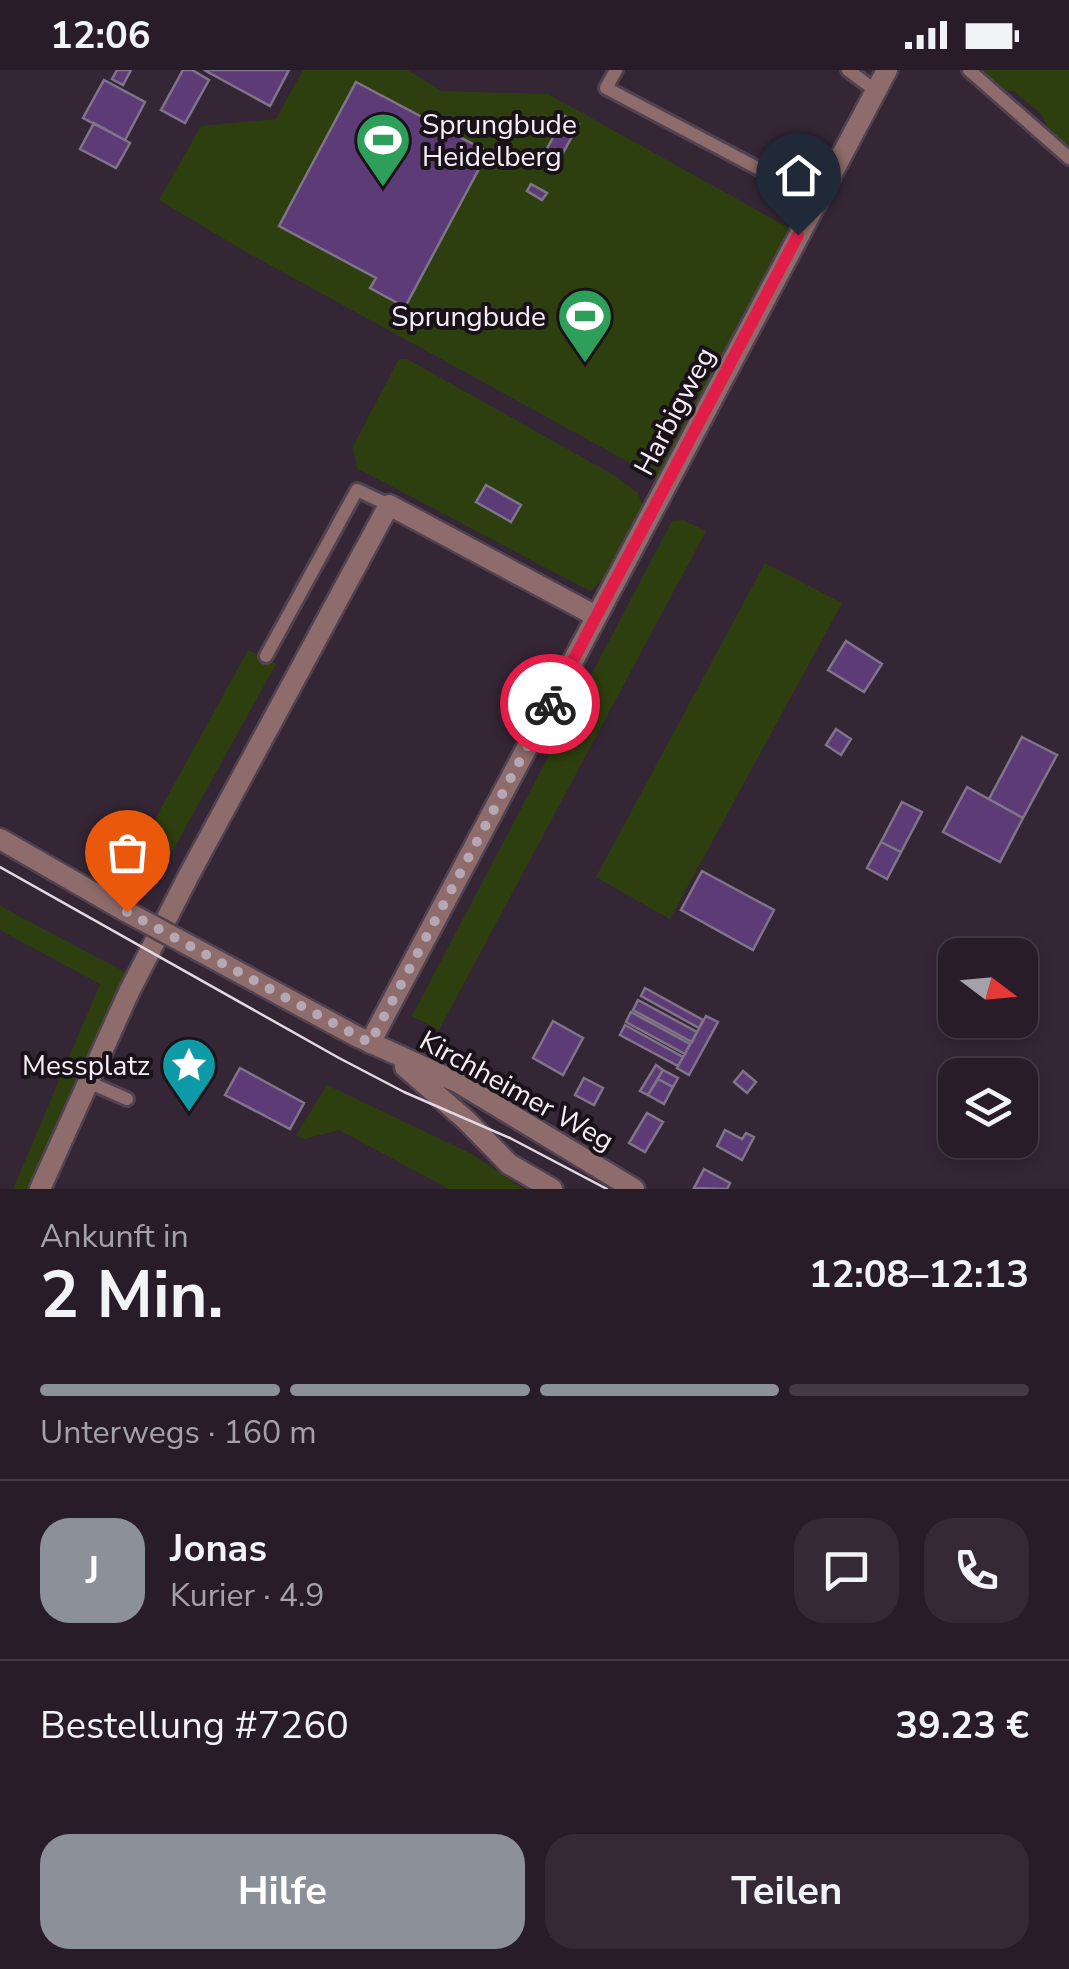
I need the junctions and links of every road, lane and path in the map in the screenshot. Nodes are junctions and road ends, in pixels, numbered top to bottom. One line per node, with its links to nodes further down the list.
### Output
1 (616, 70): 7 (lane)
2 (848, 70): 5 (lane)
3 (887, 70): 5 (street, Harbigweg)
4 (968, 70): 6 (lane)
5 (876, 91): 7 (street, Harbigweg)
6 (1069, 158)
7 (815, 202): 9 (street, Harbigweg)
8 (389, 506): 9 (street); 10 (lane); 13 (street)
9 (596, 616): 12 (street, Harbigweg)
10 (266, 656)
11 (0, 839): 12 (street, Kirchheimer Weg, bridge)
12 (370, 1043): 16 (street, Kirchheimer Weg); 17 (street, Kirchheimer Weg)
13 (88, 1082): 14 (lane); 15 (street)
14 (127, 1099)
15 (42, 1188)
16 (552, 1189)
17 (634, 1189)

